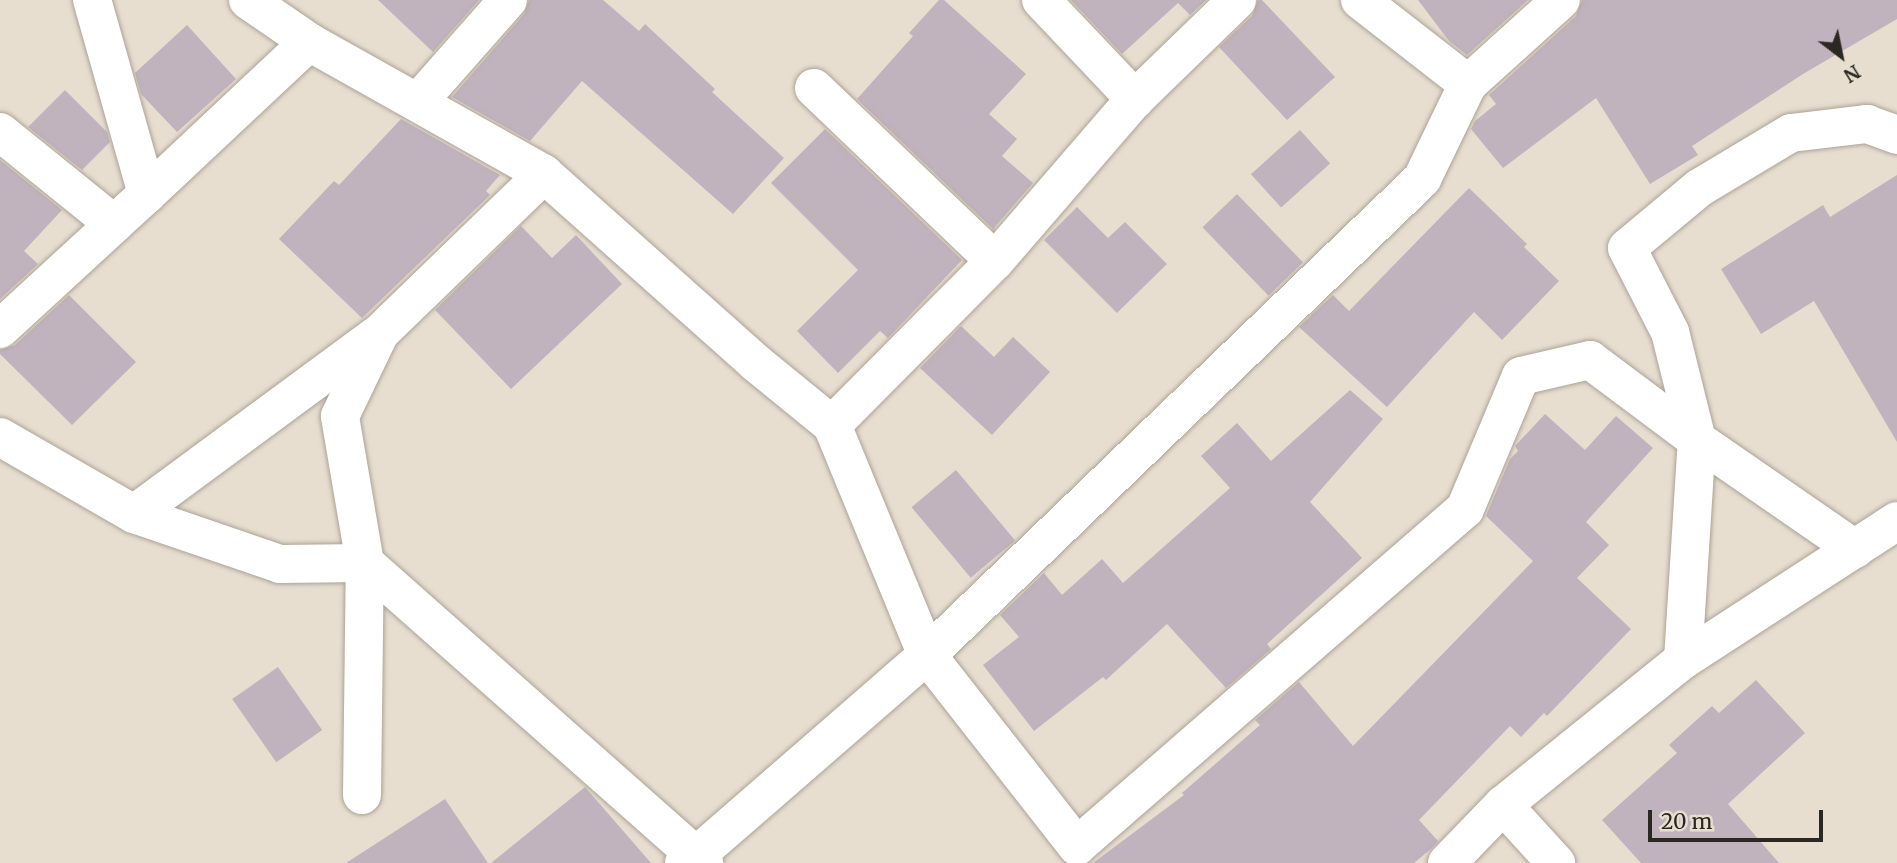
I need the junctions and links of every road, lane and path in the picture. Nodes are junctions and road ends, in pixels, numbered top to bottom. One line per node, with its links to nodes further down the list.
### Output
1 (92, 0): 16 (street)
2 (248, 0): 8 (street)
3 (508, 0): 12 (street)
4 (1041, 0): 11 (street)
5 (1237, 0): 11 (street)
6 (1360, 0): 9 (street)
7 (1561, 0): 9 (street)
8 (309, 42): 12 (street); 16 (street)
9 (1468, 84): 28 (street)
10 (814, 88): 18 (street)
11 (1135, 99): 18 (street)
12 (418, 102): 15 (street)
13 (0, 132): 17 (street)
14 (1897, 135): 23 (street)
15 (544, 174): 20 (street); 21 (street)
16 (147, 194): 17 (street)
17 (114, 224): 19 (street)
18 (995, 261): 21 (street)
19 (0, 329)
20 (380, 332): 24 (street); 27 (street)
21 (832, 425): 28 (street)
22 (0, 437): 24 (street)
23 (1697, 440): 26 (street); 28 (street); 29 (street)
24 (134, 513): 27 (street)
25 (1897, 521): 26 (street)
26 (1855, 549): 29 (street)
27 (365, 563): 30 (street); 32 (street)
28 (927, 654): 32 (street)
29 (1682, 660): 31 (street)
30 (362, 796)
31 (1503, 805): 33 (street); 34 (street)
32 (695, 860)
33 (1447, 863)
34 (1556, 863)

